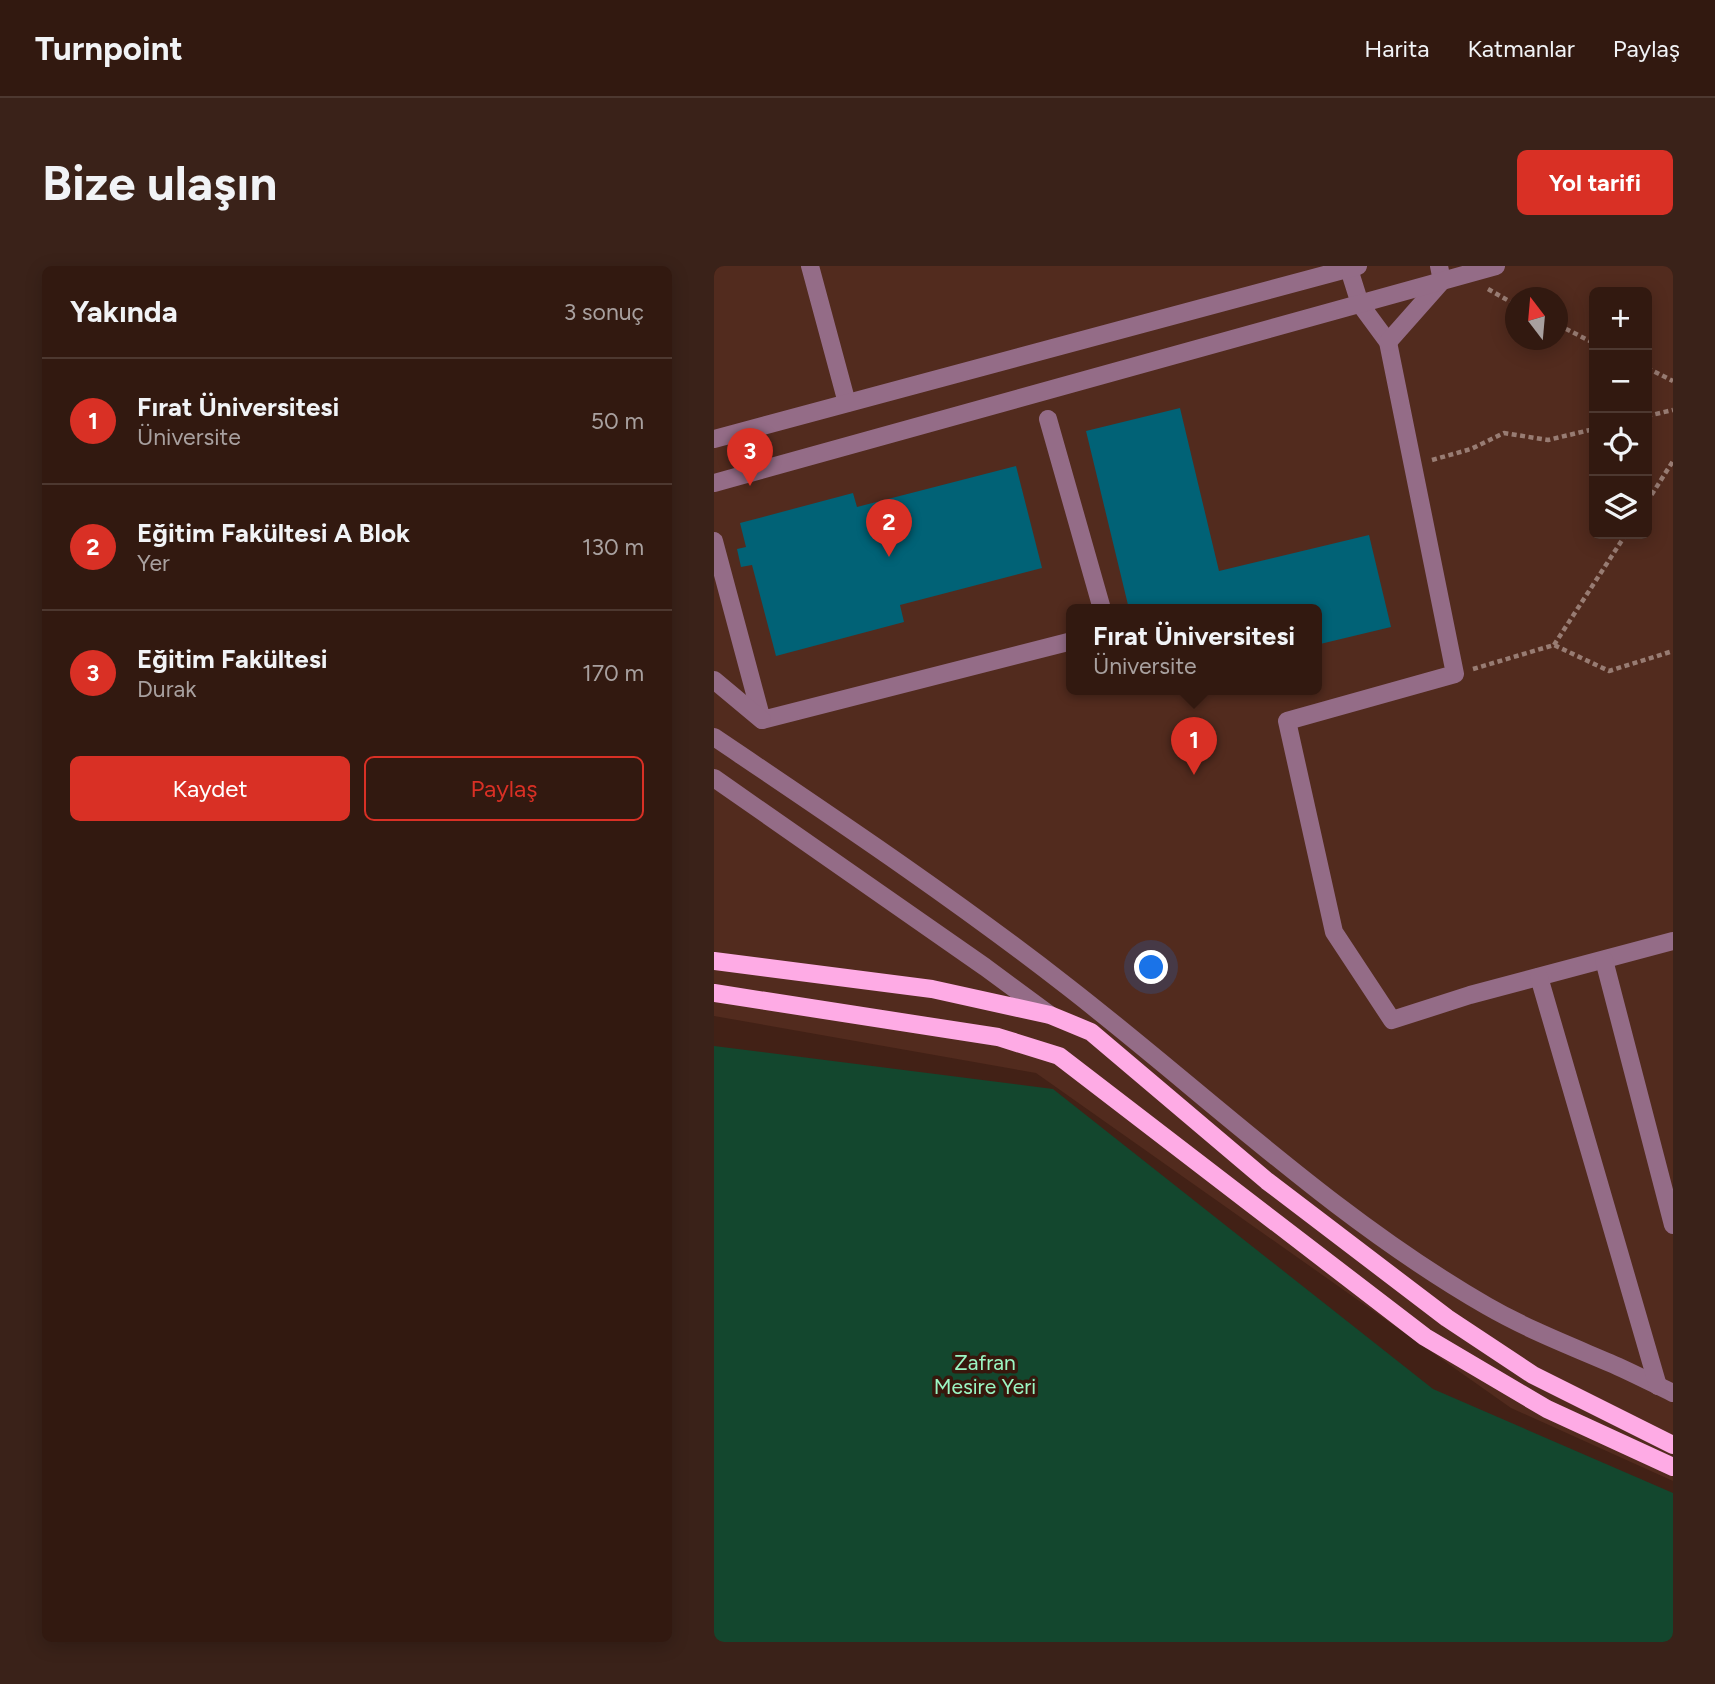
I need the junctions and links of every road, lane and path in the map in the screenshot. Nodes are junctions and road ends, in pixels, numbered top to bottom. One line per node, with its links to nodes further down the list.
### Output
1 (810, 266): 11 (street)
2 (1496, 266): 4 (street)
3 (1352, 267): 5 (street); 11 (street)
4 (1441, 274): 5 (street); 8 (street)
5 (1360, 304): 8 (street); 19 (street)
6 (1568, 330): 7 (path)
7 (1589, 340)
8 (1388, 342): 18 (street)
9 (1652, 371): 10 (path)
10 (1673, 381)
11 (847, 403): 16 (street)
12 (1673, 410): 13 (path)
13 (1652, 415)
14 (1048, 419): 23 (street)
15 (1589, 430): 18 (path)
16 (714, 439)
17 (1673, 461): 20 (path)
18 (1414, 465): 27 (street)
19 (714, 483)
20 (1652, 494)
21 (1623, 539): 25 (path)
22 (714, 541): 29 (street)
23 (1101, 604)
24 (1066, 643): 29 (street)
25 (1554, 645): 26 (path); 27 (path)
26 (1673, 651)
27 (1455, 674): 35 (street)
28 (714, 680): 29 (street)
29 (762, 720)
30 (714, 737): 39 (street)
31 (714, 778): 37 (street)
32 (1673, 941): 33 (street)
33 (1604, 960): 35 (street); 38 (street)
34 (714, 961): 37 (main road)
35 (1539, 976): 39 (street)
36 (714, 993): 41 (main road)
37 (1050, 1015): 40 (main road)
38 (1673, 1225)
39 (1665, 1390)
40 (1673, 1445)
41 (1673, 1467)

